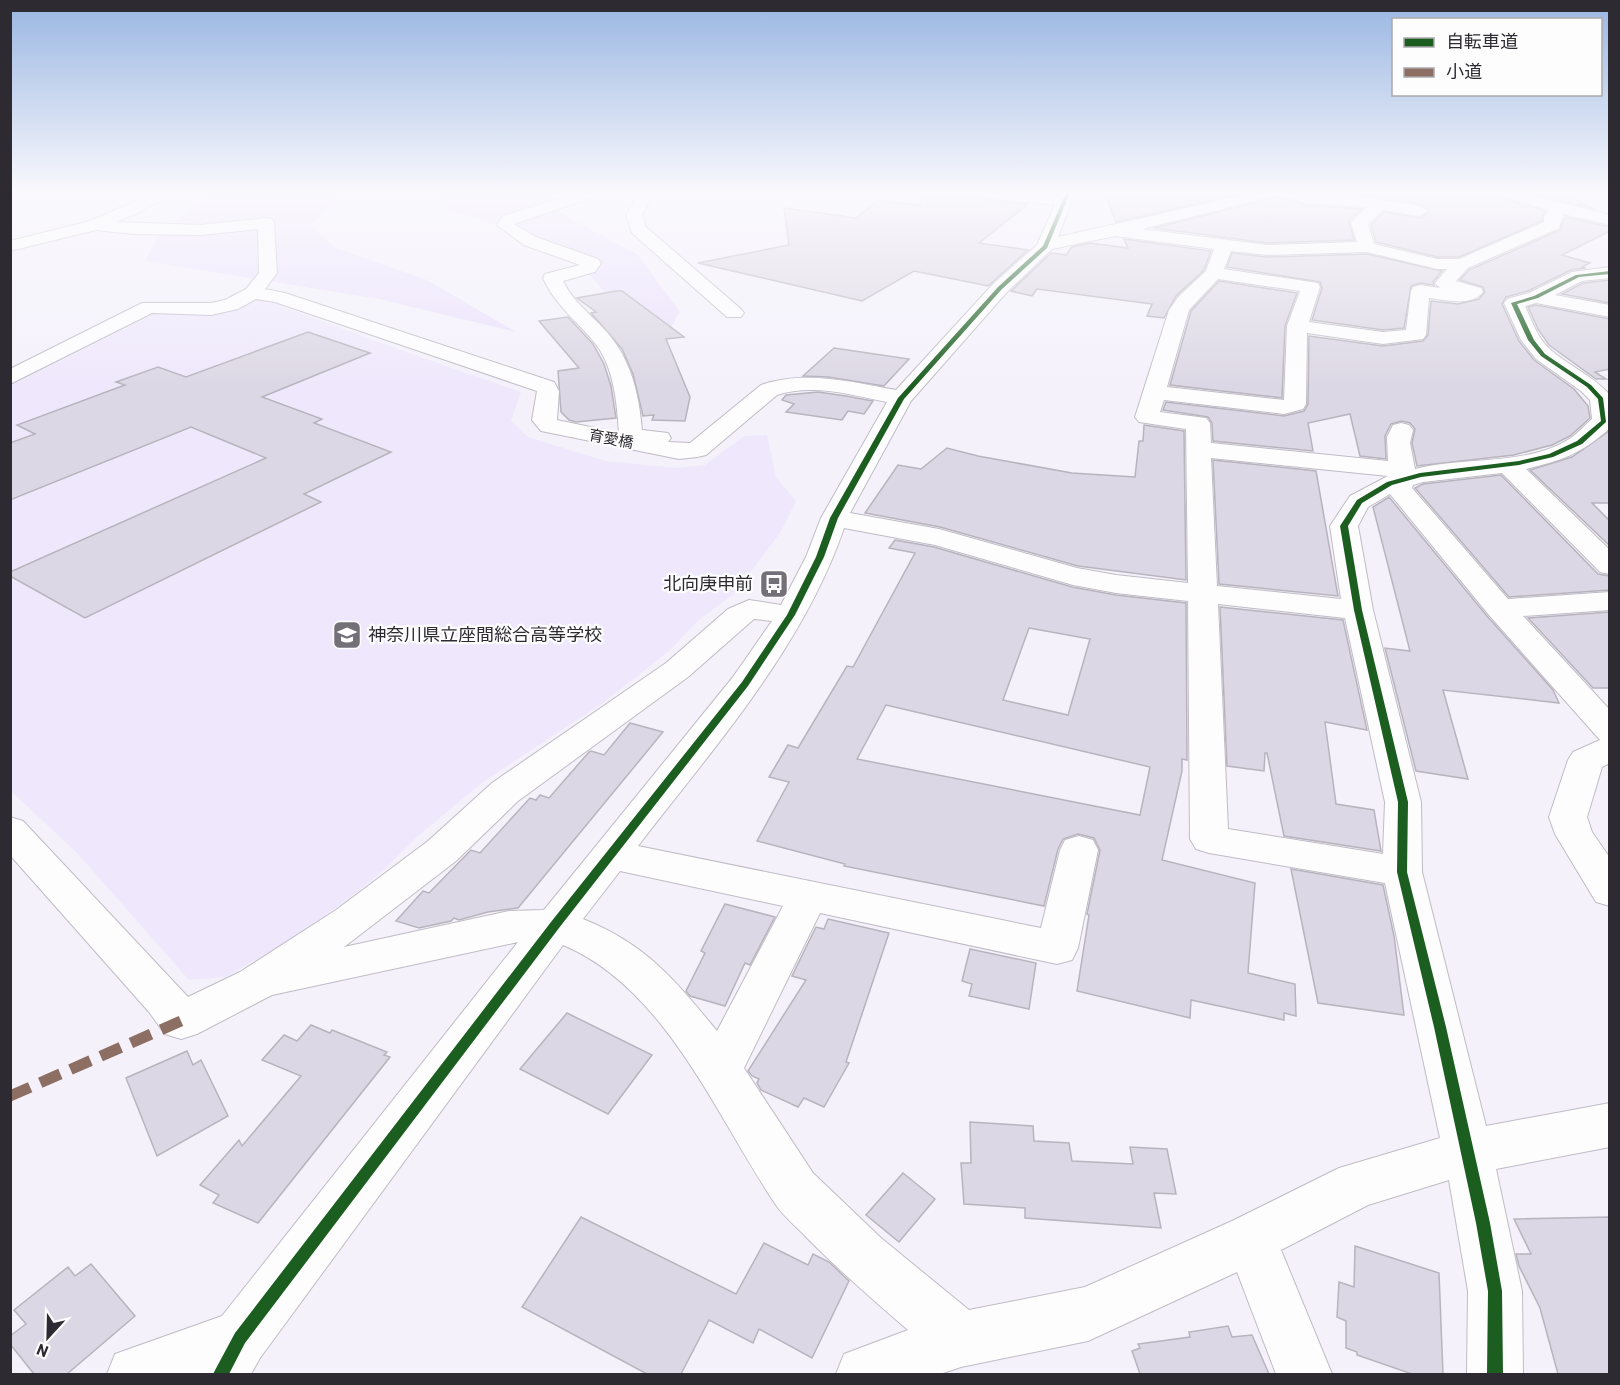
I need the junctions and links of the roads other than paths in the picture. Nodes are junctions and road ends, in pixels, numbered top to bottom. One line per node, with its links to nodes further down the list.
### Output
1 (267, 258): 12 (street)
2 (577, 258): 19 (street)
3 (671, 258): 15 (street)
4 (1032, 258): 20 (street)
5 (1219, 258): 10 (street)
6 (1411, 258): 8 (street)
7 (1476, 258): 8 (street)
8 (1462, 264): 11 (street)
9 (1610, 272): 13 (street)
10 (1214, 273): 16 (street); 18 (street)
11 (1473, 292): 13 (street); 16 (street)
12 (253, 293): 17 (street); 19 (street, 育愛橋)
13 (1525, 300): 14 (street); 21 (street)
14 (1610, 311)
15 (734, 313)
16 (1297, 326): 18 (street)
17 (10, 378)
18 (1156, 392): 23 (street)
19 (765, 393): 20 (street)
20 (902, 398): 26 (street)
21 (1607, 421): 24 (street)
22 (1401, 430): 25 (street)
23 (1200, 449): 25 (street); 28 (street)
24 (1508, 465): 25 (street); 27 (street)
25 (1403, 474): 30 (street); 31 (street)
26 (834, 518): 28 (street); 32 (street)
27 (1610, 566)
28 (1204, 594): 31 (street); 38 (street)
29 (1610, 601): 30 (street)
30 (1500, 609): 33 (street)
31 (1358, 610): 38 (street)
32 (791, 615): 37 (street); 42 (street)
33 (1610, 732)
34 (1610, 749): 39 (street)
35 (10, 830): 42 (street)
36 (1079, 850): 40 (street)
37 (612, 855): 40 (street); 41 (street)
38 (1402, 872): 45 (street)
39 (1610, 891)
40 (808, 896): 43 (street)
41 (555, 925): 42 (street); 43 (street); 48 (street)
42 (255, 984)
43 (720, 1070): 47 (street)
44 (1610, 1125): 45 (street)
45 (1468, 1152): 46 (street); 52 (street)
46 (1250, 1239): 47 (street); 51 (street)
47 (960, 1339): 50 (street)
48 (231, 1356): 49 (street)
49 (135, 1374)
50 (864, 1374)
51 (1304, 1374)
52 (1494, 1374)

